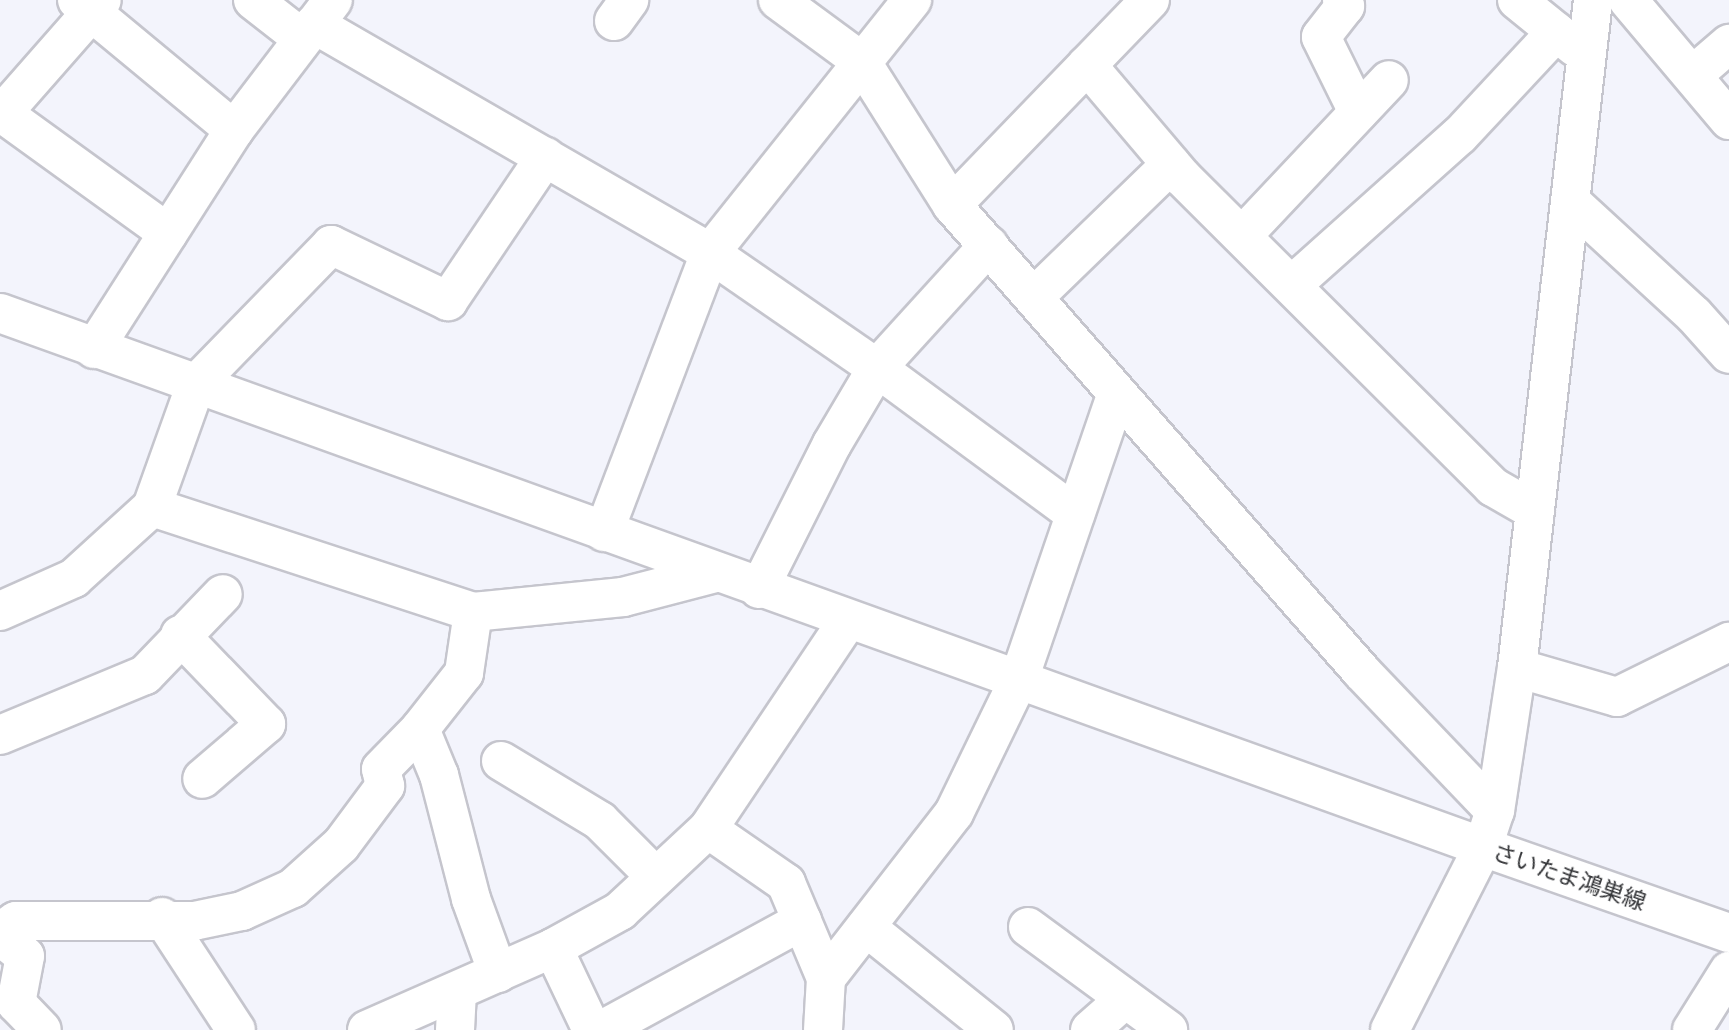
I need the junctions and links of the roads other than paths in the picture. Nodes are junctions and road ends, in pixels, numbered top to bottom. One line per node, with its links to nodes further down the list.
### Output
1 (253, 0): 10 (street)
2 (778, 0): 14 (street)
3 (912, 0): 14 (street)
4 (1150, 0): 15 (street)
5 (1342, 0): 18 (street)
6 (1517, 0): 11 (street)
7 (1593, 0): 13 (street)
8 (1629, 0): 16 (street)
9 (90, 4): 19 (street); 21 (street)
10 (317, 21): 21 (street); 22 (street)
11 (1556, 32): 13 (street); 30 (street)
12 (1729, 44): 16 (street)
13 (1587, 56): 24 (street)
14 (861, 61): 25 (street); 29 (street)
15 (1087, 65): 23 (street); 25 (street)
16 (1693, 75): 20 (street)
17 (1389, 80): 18 (street)
18 (1358, 112): 27 (street)
19 (1, 114): 26 (street)
20 (1729, 120)
21 (234, 130): 26 (street)
22 (545, 157): 29 (street); 36 (street)
23 (1171, 164): 27 (street); 31 (street)
24 (1570, 201): 34 (street); 39 (street)
25 (952, 205): 28 (street)
26 (168, 233): 33 (street)
27 (1242, 236): 30 (street)
28 (989, 245): 31 (street); 35 (street)
29 (710, 253): 35 (street); 41 (street)
30 (1292, 285): 39 (street)
31 (1036, 295): 37 (street)
32 (0, 313): 33 (street)
33 (94, 349): 36 (street)
34 (1729, 354)
35 (877, 368): 40 (street); 43 (street)
36 (196, 384): 38 (street); 41 (street)
37 (1116, 395): 40 (street); 56 (street)
38 (152, 507): 45 (street); 46 (street)
39 (1535, 511): 50 (street)
40 (1075, 514): 51 (street)
41 (604, 532): 42 (street)
42 (715, 572): 43 (street); 46 (street)
43 (759, 589): 47 (street)
44 (223, 594): 48 (street)
45 (0, 611)
46 (473, 612): 52 (street)
47 (848, 621): 51 (street); 57 (street)
48 (180, 635): 53 (street); 55 (street)
49 (1727, 646): 50 (street)
50 (1517, 668): 56 (street)
51 (1018, 678): 58 (street); 62 (street)
52 (420, 729): 60 (street); 68 (street)
53 (0, 735)
54 (501, 761): 59 (street)
55 (202, 779)
56 (1495, 811): 58 (street)
57 (708, 830): 59 (street); 61 (street)
58 (1483, 847): 64 (street, さいたま鴻巣線); 82 (street, さいたま鴻巣線)
59 (656, 877): 66 (street)
60 (162, 917): 65 (street); 73 (street)
61 (802, 921): 69 (street); 77 (street)
62 (866, 927): 69 (street); 79 (street)
63 (1028, 927): 71 (street)
64 (1729, 933)
65 (0, 934): 72 (street)
66 (554, 948): 68 (street); 76 (street)
67 (1729, 971): 83 (street)
68 (498, 973): 70 (street)
69 (826, 978): 78 (street)
70 (457, 991): 74 (street); 75 (street)
71 (1125, 999): 80 (street); 81 (street)
72 (42, 1030)
73 (236, 1030)
74 (367, 1030)
75 (455, 1030)
76 (592, 1030)
77 (602, 1030)
78 (823, 1030)
79 (994, 1030)
80 (1090, 1030)
81 (1168, 1030)
82 (1390, 1030)
83 (1692, 1030)

